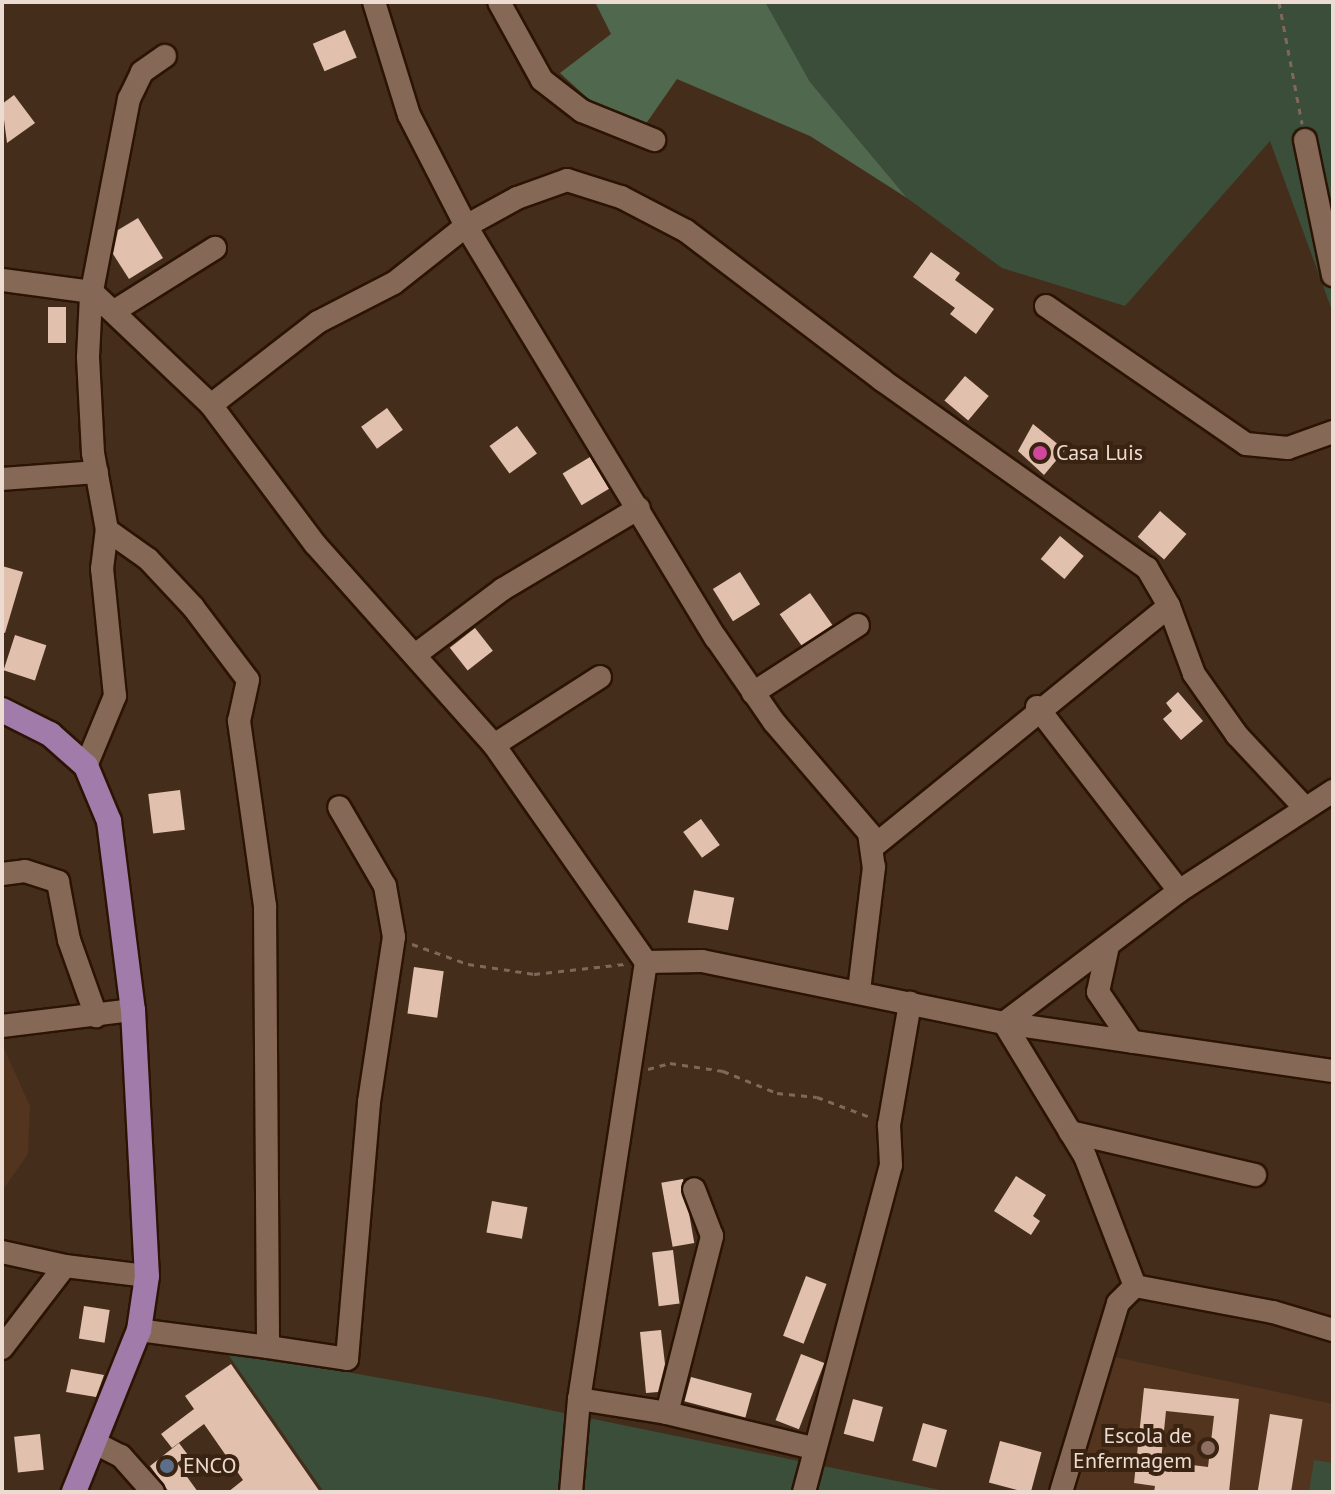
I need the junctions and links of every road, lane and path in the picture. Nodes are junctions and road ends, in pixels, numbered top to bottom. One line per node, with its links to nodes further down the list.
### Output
1 (374, 2): 7 (street)
2 (499, 2): 5 (street)
3 (1279, 2): 6 (path)
4 (165, 56): 11 (street)
5 (654, 140)
6 (1305, 140): 9 (street)
7 (466, 226): 14 (street); 18 (street); 20 (street)
8 (215, 248): 13 (street)
9 (1333, 275)
10 (2, 280): 11 (street)
11 (92, 292): 13 (street); 16 (street)
12 (1046, 306): 15 (street)
13 (116, 310): 14 (street)
14 (211, 405): 22 (street)
15 (1333, 432)
16 (97, 472): 17 (street); 19 (street)
17 (2, 479)
18 (639, 508): 22 (street); 24 (street)
19 (107, 530): 28 (street); 57 (street)
20 (1169, 606): 25 (street); 31 (street)
21 (858, 625): 24 (street)
22 (415, 655): 27 (street)
23 (600, 677): 27 (street)
24 (753, 693): 32 (street)
25 (1037, 707): 32 (street); 34 (street)
26 (2, 710): 28 (main road)
27 (494, 745): 37 (street)
28 (86, 766): 40 (main road)
29 (1333, 791): 31 (street)
30 (339, 807): 35 (street)
31 (1305, 808): 34 (street)
32 (874, 846): 38 (street)
33 (2, 874): 41 (street)
34 (1179, 891): 36 (street)
35 (394, 937): 37 (path); 57 (street)
36 (1108, 946): 42 (street); 44 (street)
37 (646, 962): 38 (street); 46 (street)
38 (859, 991): 39 (street)
39 (910, 1003): 42 (street); 47 (street)
40 (133, 1010): 41 (street); 53 (main road)
41 (96, 1016): 43 (street)
42 (1004, 1023): 44 (street); 48 (street)
43 (2, 1026)
44 (1132, 1042): 45 (street)
45 (1333, 1071)
46 (632, 1073): 47 (path); 59 (street)
47 (889, 1125): 62 (street)
48 (1070, 1132): 49 (street); 54 (street)
49 (1255, 1175)
50 (694, 1189): 60 (street)
51 (2, 1252): 52 (street)
52 (65, 1266): 53 (street); 58 (street)
53 (147, 1276): 55 (main road)
54 (1135, 1286): 56 (street); 67 (street)
55 (139, 1330): 57 (street); 61 (main road)
56 (1333, 1330)
57 (268, 1347)
58 (2, 1348)
59 (579, 1399): 60 (street); 65 (street)
60 (667, 1413): 62 (street)
61 (97, 1444): 63 (main road); 64 (street)
62 (813, 1448): 66 (street)
63 (78, 1490)
64 (153, 1492)
65 (571, 1492)
66 (804, 1492)
67 (1061, 1492)

